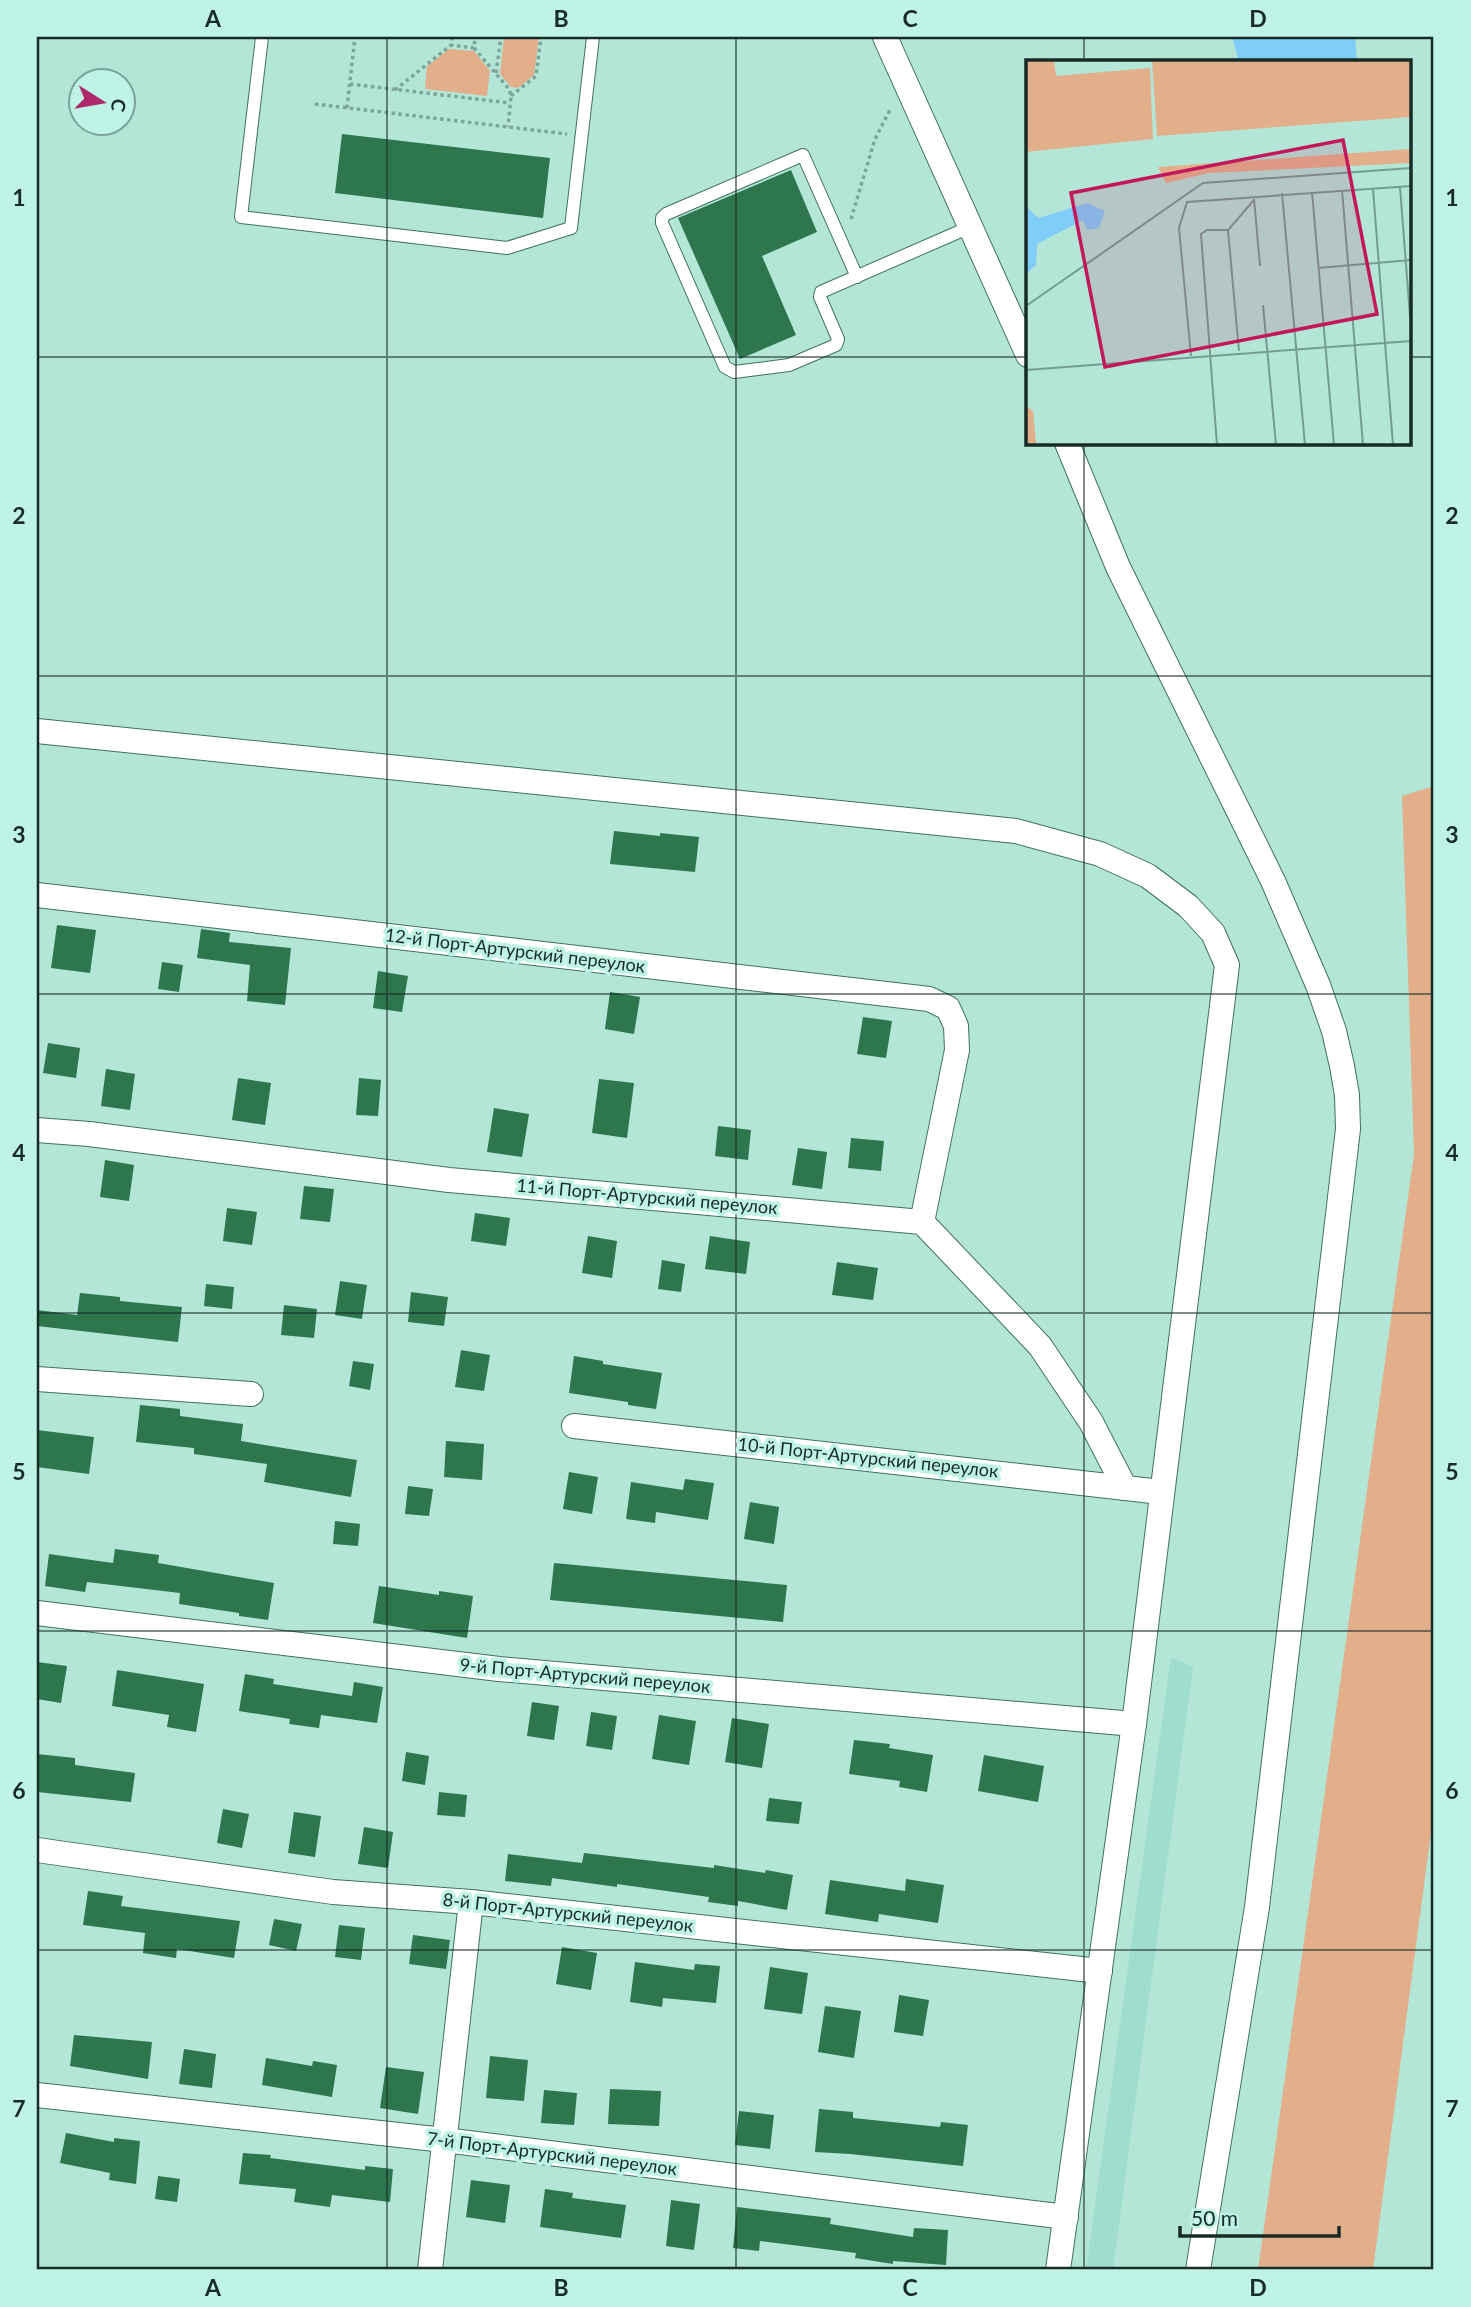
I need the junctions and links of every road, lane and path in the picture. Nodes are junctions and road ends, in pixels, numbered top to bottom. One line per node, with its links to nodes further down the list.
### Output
1 (262, 37): 20 (lane)
2 (355, 37): 12 (path)
3 (452, 37): 9 (path)
4 (475, 37): 10 (path)
5 (501, 37): 11 (path)
6 (541, 37): 14 (path)
7 (593, 37): 20 (lane)
8 (885, 37): 21 (street)
9 (451, 45): 10 (path); 13 (path)
10 (474, 48): 11 (path)
11 (496, 74): 14 (path)
12 (350, 84): 13 (path); 18 (path)
13 (395, 89): 15 (path)
14 (511, 96): 15 (path)
15 (510, 103): 19 (path)
16 (315, 104): 18 (path)
17 (891, 107): 22 (path)
18 (347, 108): 19 (path)
19 (508, 127): 20 (path)
20 (581, 135)
21 (970, 227): 23 (lane); 24 (street)
22 (843, 245): 23 (lane); 23 (lane)
23 (857, 277)
24 (1026, 351)
25 (1067, 444): 45 (street)
26 (37, 731): 34 (street)
27 (37, 895): 29 (street, 12-й Порт-Артурский переулок)
28 (37, 1130): 29 (street, 11-й Порт-Артурский переулок)
29 (922, 1222): 33 (street)
30 (37, 1379): 31 (street)
31 (251, 1394)
32 (574, 1426): 33 (street, 10-й Порт-Артурский переулок)
33 (1125, 1488): 34 (street, 10-й Порт-Артурский переулок)
34 (1161, 1492): 36 (street)
35 (37, 1613): 36 (street, 9-й Порт-Артурский переулок)
36 (1134, 1724): 39 (street)
37 (37, 1850): 38 (street, 8-й Порт-Артурский переулок)
38 (471, 1902): 39 (street, 8-й Порт-Артурский переулок); 41 (street)
39 (1100, 1971): 42 (street)
40 (37, 2095): 41 (street, 7-й Порт-Артурский переулок)
41 (443, 2140): 42 (street, 7-й Порт-Артурский переулок); 43 (street)
42 (1066, 2217): 44 (street)
43 (430, 2270)
44 (1058, 2270)
45 (1198, 2270)

